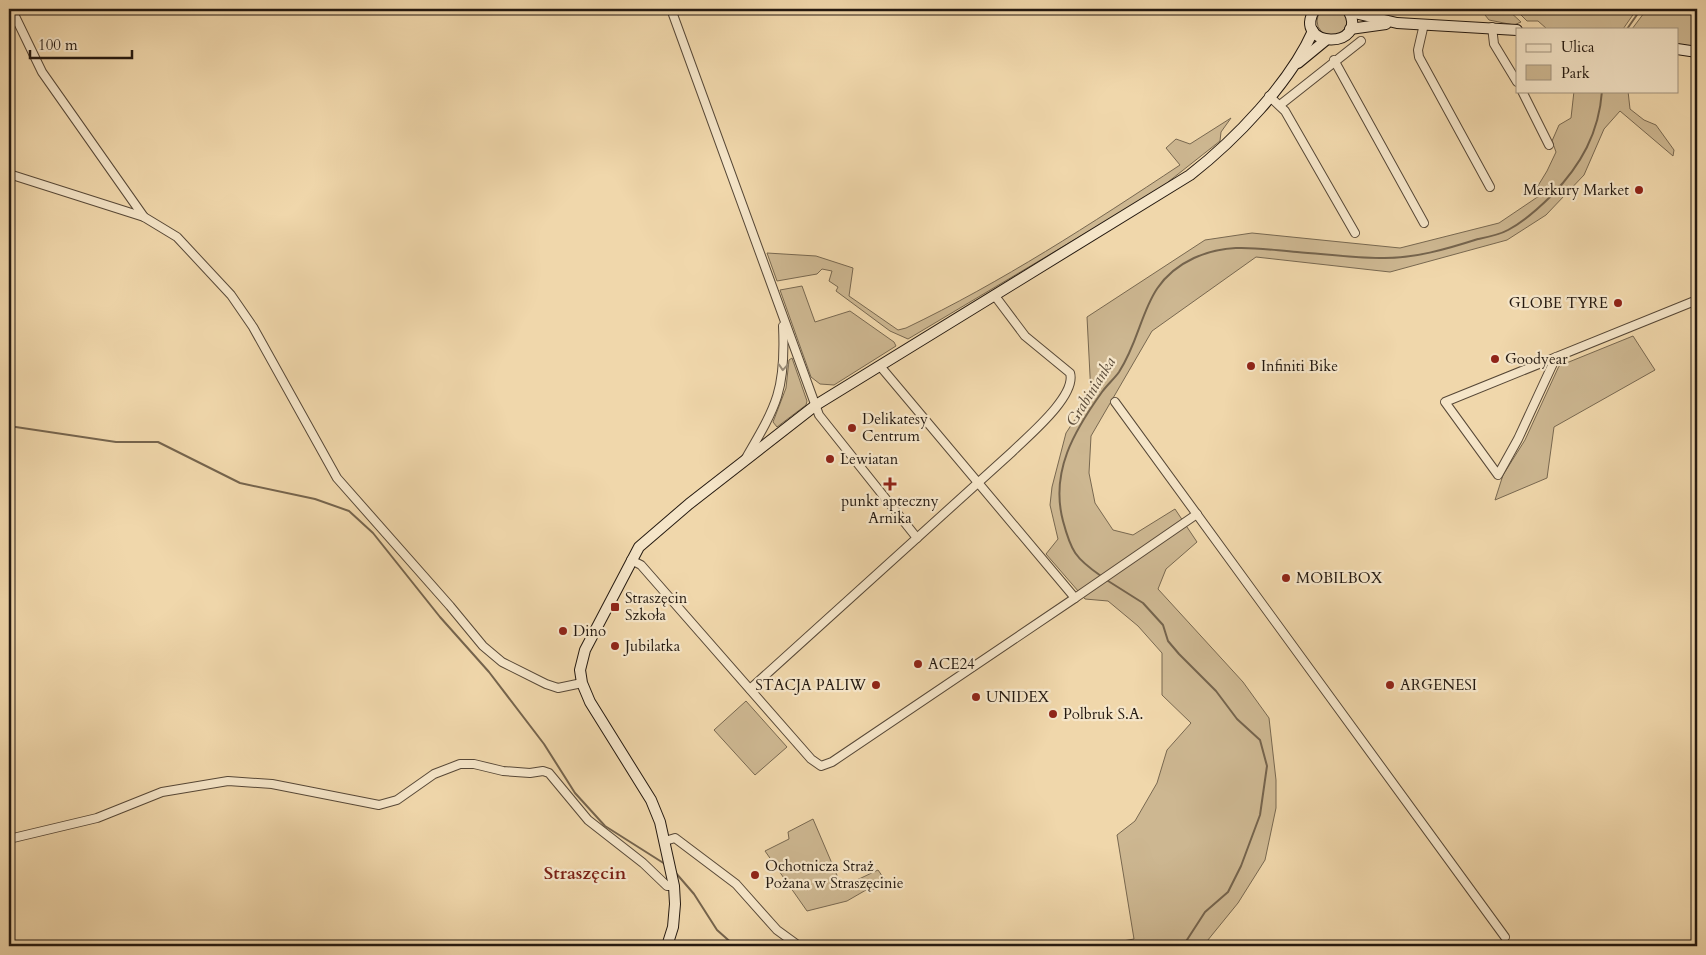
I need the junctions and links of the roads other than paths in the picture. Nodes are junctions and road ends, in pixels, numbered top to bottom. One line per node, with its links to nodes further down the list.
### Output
1 (671, 9): 29 (street)
2 (1315, 9): 10 (street)
3 (12, 10): 24 (street)
4 (1349, 11): 5 (street); 8 (street)
5 (1397, 23): 6 (street); 8 (street)
6 (1424, 24): 7 (street); 23 (street)
7 (1492, 27): 9 (street); 17 (street)
8 (1350, 29): 11 (street)
9 (1516, 30)
10 (1313, 31): 11 (street); 16 (street)
11 (1326, 40): 16 (street)
12 (1361, 41): 15 (street)
13 (1678, 49): 14 (street)
14 (1697, 52)
15 (1334, 60): 20 (street); 25 (street)
16 (1294, 66): 19 (street)
17 (1516, 80)
18 (1522, 92): 21 (street)
19 (1269, 96): 20 (street); 27 (street)
20 (1280, 104): 26 (street)
21 (1549, 145)
22 (9, 174): 24 (street)
23 (1490, 187)
24 (144, 217): 40 (street)
25 (1424, 223)
26 (1355, 233)
27 (995, 296): 31 (street); 35 (street)
28 (1697, 300): 30 (street)
29 (783, 319): 33 (street); 34 (street, one-way to 34)
30 (1556, 357): 30 (street)
31 (880, 366): 33 (street); 35 (street)
32 (1115, 402): 36 (street)
33 (816, 405): 34 (street); 37 (street)
34 (744, 462): 38 (street)
35 (978, 482): 37 (street); 39 (street)
36 (1197, 514): 39 (street); 45 (street)
37 (917, 538): 41 (street)
38 (631, 560): 40 (street); 41 (street)
39 (1075, 598): 41 (street)
40 (582, 683): 43 (street)
41 (750, 690)
42 (9, 838): 44 (street)
43 (665, 843): 44 (street); 47 (street)
44 (673, 882): 46 (street)
45 (1505, 936)
46 (670, 945)
47 (799, 946)

